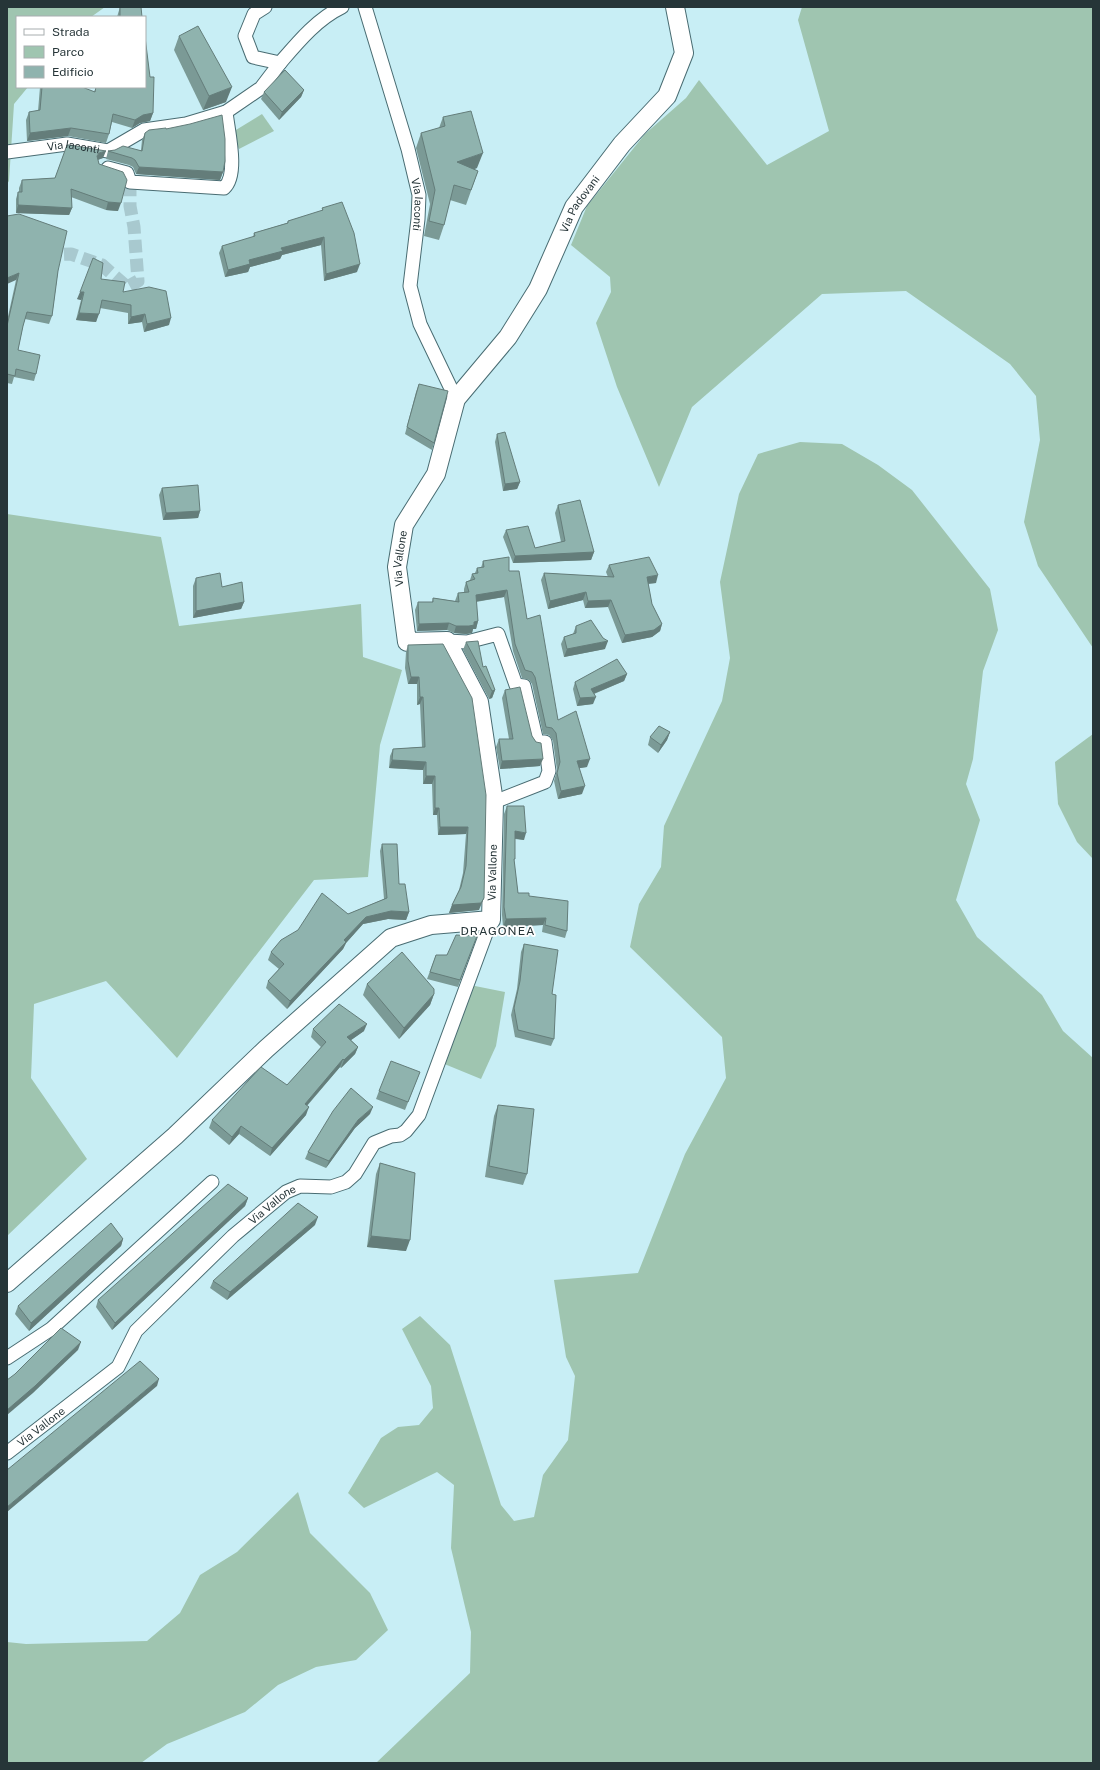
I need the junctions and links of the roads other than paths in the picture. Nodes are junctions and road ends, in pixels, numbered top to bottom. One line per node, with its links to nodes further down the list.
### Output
1 (265, 7): 5 (street)
2 (342, 7): 5 (street, Via Iaconti)
3 (365, 7): 9 (street, Via Iaconti)
4 (675, 7): 9 (street, Via Padovani)
5 (280, 63): 6 (street, Via Iaconti)
6 (226, 112): 7 (street, Via Iaconti); 8 (street)
7 (7, 152)
8 (102, 166)
9 (456, 399): 10 (street, Via Vallone)
10 (447, 641): 11 (street, Via Vallone); 11 (street, Via Vallone)
11 (494, 802): 12 (street, Via Vallone)
12 (491, 920): 14 (street); 16 (street, Via Vallone)
13 (212, 1182): 15 (street)
14 (7, 1283)
15 (7, 1358)
16 (7, 1453)

